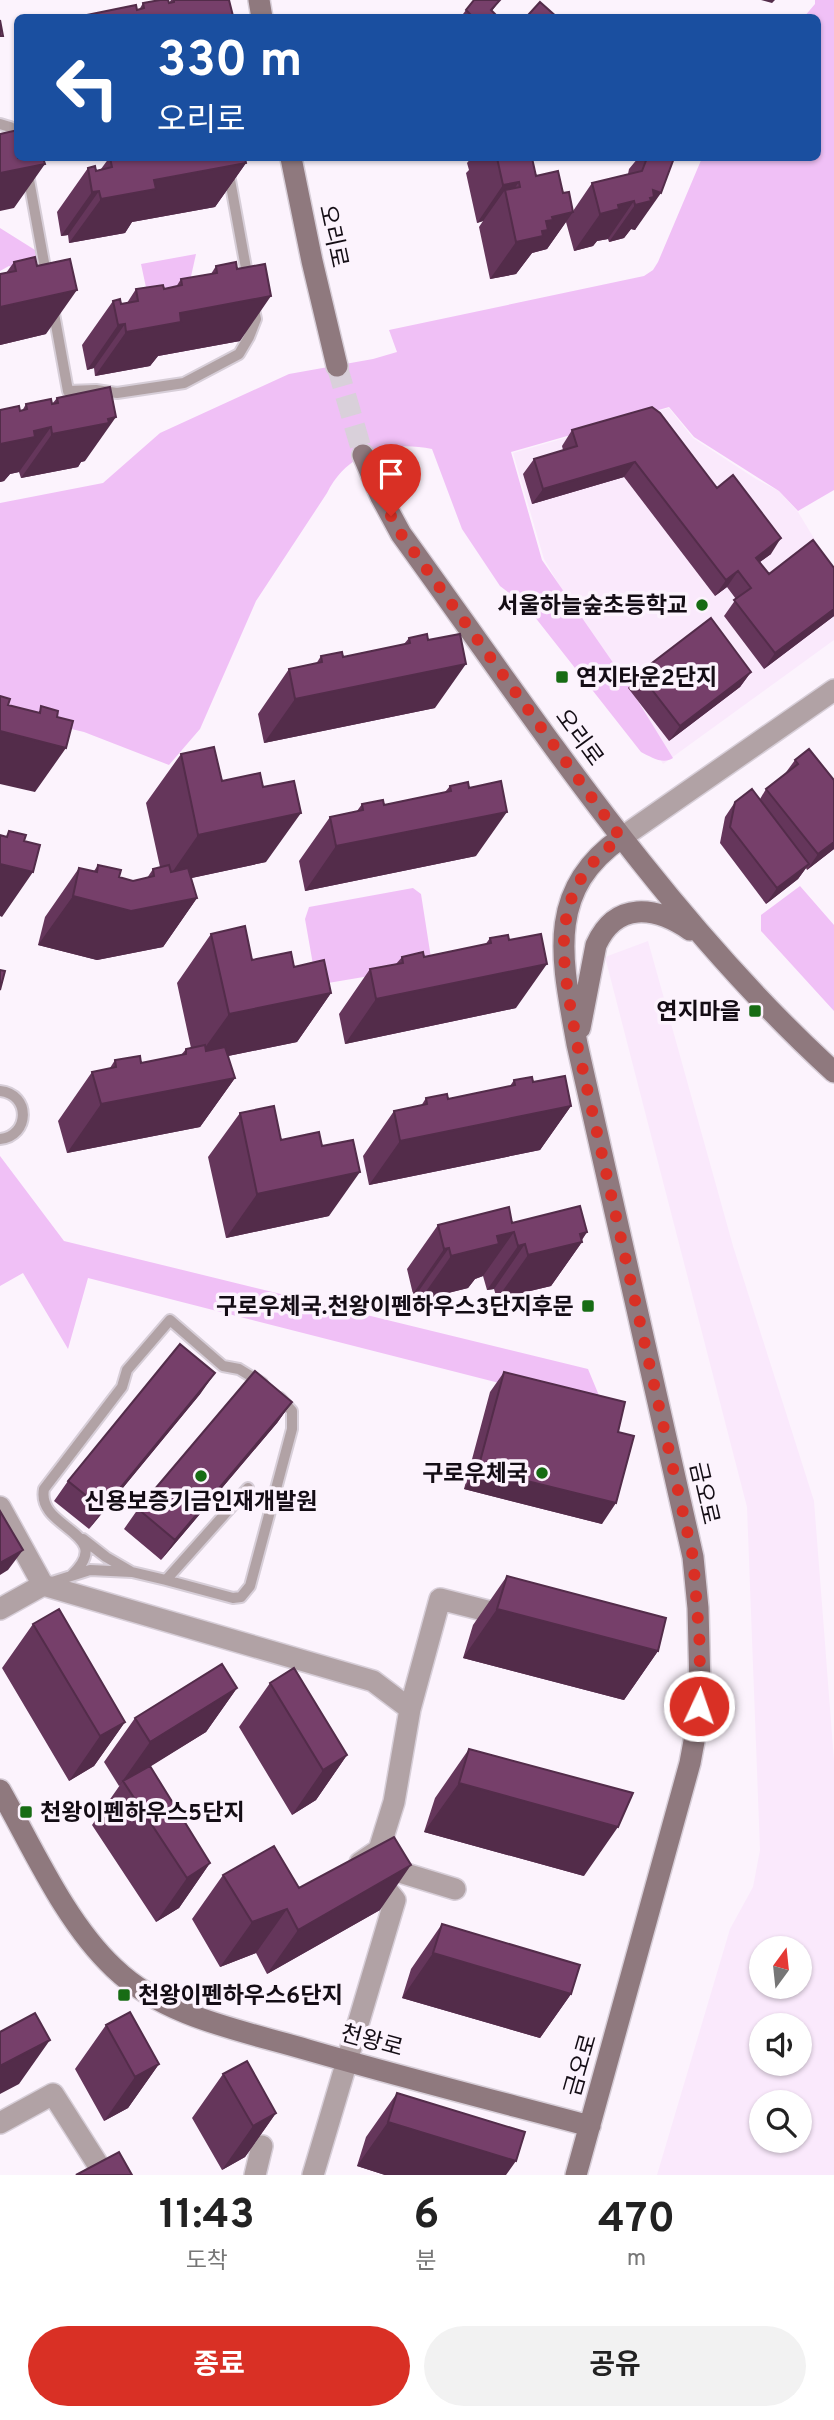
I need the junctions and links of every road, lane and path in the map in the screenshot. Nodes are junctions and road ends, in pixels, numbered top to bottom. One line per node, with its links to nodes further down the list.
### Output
1 (26, 161): 4 (lane)
2 (227, 161): 5 (lane)
3 (291, 161): 6 (main road, 오리로)
4 (36, 287)
5 (51, 298)
6 (337, 366)
7 (363, 455): 9 (main road, 오리로)
8 (834, 690): 9 (street)
9 (621, 838): 10 (main road, 오리로); 11 (main road, 금오로)
10 (706, 941): 11 (main road); 12 (main road, 오리로)
11 (577, 1044): 31 (main road, 금오로)
12 (834, 1072)
13 (0, 1091): 14 (lane)
14 (0, 1139)
15 (248, 1488): 20 (lane)
16 (0, 1507): 21 (street)
17 (78, 1535): 18 (lane); 19 (lane); 20 (lane)
18 (132, 1572): 19 (lane); 20 (lane)
19 (71, 1576): 21 (lane)
20 (166, 1580)
21 (43, 1585): 22 (street); 24 (street)
22 (0, 1609)
23 (512, 1617): 24 (street)
24 (410, 1709): 26 (street)
25 (0, 1790): 29 (main road, 천왕로)
26 (365, 1861): 27 (street); 28 (street); 29 (street)
27 (342, 1872)
28 (455, 1889)
29 (347, 2061): 31 (main road, 천왕로); 35 (street)
30 (0, 2123): 33 (street)
31 (590, 2126): 36 (main road, 금오로)
32 (262, 2146): 34 (street)
33 (111, 2175)
34 (255, 2175)
35 (313, 2175)
36 (576, 2175)

